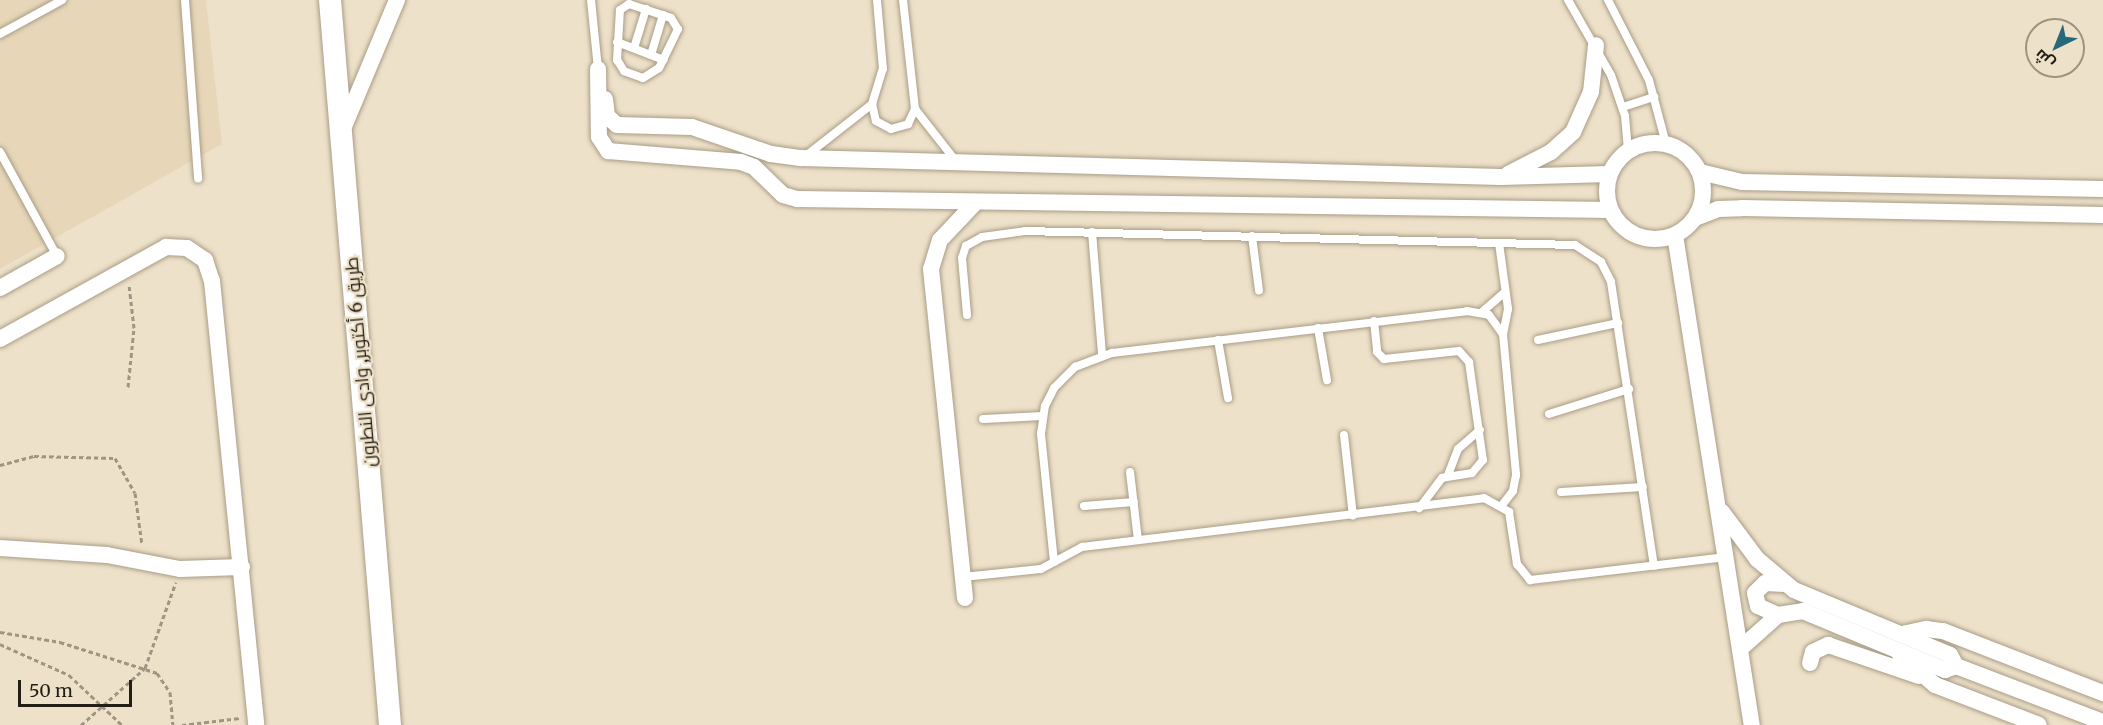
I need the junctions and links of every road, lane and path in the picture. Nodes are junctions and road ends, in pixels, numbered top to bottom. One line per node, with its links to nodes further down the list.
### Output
1 (62, 0): 13 (lane)
2 (185, 0): 37 (lane)
3 (330, 0): 25 (street, طريق 6 أكتوبر, وادى النطرون)
4 (397, 0): 25 (street)
5 (591, 0): 19 (lane)
6 (877, 0): 21 (lane)
7 (903, 0): 23 (lane)
8 (1568, 0): 15 (lane)
9 (1608, 0): 20 (lane)
10 (620, 3): 11 (lane); 14 (lane)
11 (646, 9): 12 (lane); 16 (lane)
12 (663, 15): 17 (lane); 18 (lane)
13 (0, 34)
14 (617, 42): 16 (lane); 18 (lane)
15 (1596, 45): 22 (lane); 36 (street)
16 (634, 48): 17 (lane)
17 (651, 55): 18 (lane)
18 (664, 60)
19 (598, 69): 24 (street); 27 (street)
20 (1654, 97): 22 (lane); 26 (lane)
21 (872, 104): 23 (lane); 31 (lane)
22 (1623, 107): 28 (lane)
23 (915, 109): 32 (lane)
24 (617, 125): 27 (street); 30 (street)
25 (342, 133): 112 (street, طريق 6 أكتوبر, وادى النطرون)
26 (1666, 144): 28 (street); 33 (street)
27 (603, 146): 35 (street)
28 (1628, 150): 34 (street)
29 (0, 152): 47 (lane)
30 (771, 154): 31 (street); 35 (street)
31 (801, 158): 32 (street)
32 (957, 163): 36 (street)
33 (1700, 172): 38 (street); 42 (street)
34 (1609, 174): 36 (street); 40 (street)
35 (765, 177): 39 (street)
36 (1501, 177)
37 (198, 179)
38 (2103, 189)
39 (975, 203): 40 (street); 90 (street)
40 (1610, 210): 44 (street)
41 (2103, 215): 42 (street)
42 (1695, 218): 44 (street)
43 (1092, 232): 45 (lane); 53 (lane); 61 (lane)
44 (1676, 235): 80 (street)
45 (1252, 236): 46 (lane); 50 (lane)
46 (1498, 243): 51 (lane); 55 (lane)
47 (57, 256): 49 (street)
48 (126, 269): 58 (street); 63 (path); 88 (street)
49 (0, 288)
50 (1259, 291)
51 (1504, 293): 52 (lane); 57 (lane)
52 (1482, 312): 54 (lane); 57 (lane)
53 (968, 315)
54 (1374, 321): 56 (lane); 69 (lane)
55 (1618, 324): 60 (lane); 64 (lane)
56 (1318, 328): 59 (lane); 62 (lane)
57 (1503, 334): 77 (lane)
58 (0, 339)
59 (1218, 340): 61 (lane); 65 (lane)
60 (1538, 340)
61 (1102, 354): 67 (lane)
62 (1327, 380)
63 (128, 387)
64 (1629, 389): 66 (lane); 74 (lane)
65 (1228, 398)
66 (1549, 414)
67 (1043, 416): 68 (lane); 86 (lane)
68 (983, 419)
69 (1480, 430): 73 (lane); 73 (lane)
70 (1344, 435): 81 (lane)
71 (0, 465): 85 (path)
72 (1130, 472): 76 (lane)
73 (1448, 475): 79 (lane)
74 (1643, 487): 75 (lane); 87 (lane)
75 (1561, 492)
76 (1134, 502): 78 (lane); 82 (lane)
77 (1502, 504): 79 (lane); 87 (lane)
78 (1084, 506)
79 (1419, 508): 81 (lane)
80 (1721, 510): 84 (street); 91 (street)
81 (1353, 516): 82 (lane)
82 (1138, 540): 86 (lane)
83 (0, 548): 85 (street)
84 (1728, 557): 87 (lane); 97 (street)
85 (139, 560): 89 (street)
86 (1054, 562): 90 (lane)
87 (1654, 566)
88 (242, 567): 89 (street); 106 (street)
89 (180, 569): 101 (path)
90 (963, 577): 92 (street)
91 (1785, 584): 93 (street); 95 (street)
92 (965, 598)
93 (1778, 615): 97 (street); 98 (street)
94 (0, 632): 101 (path)
95 (1902, 634): 100 (street); 103 (street)
96 (0, 644): 104 (path)
97 (1740, 649): 113 (street)
98 (1898, 652): 100 (street); 102 (street)
99 (1810, 663): 102 (street)
100 (1956, 666): 107 (street)
101 (145, 668): 104 (path); 110 (path)
102 (1922, 676): 105 (street)
103 (2103, 693)
104 (102, 703): 108 (path); 109 (path)
105 (2002, 718): 114 (street)
106 (255, 720): 111 (path)
107 (2103, 722)
108 (81, 725)
109 (122, 725)
110 (173, 725)
111 (182, 725)
112 (390, 725)
113 (1752, 725)
114 (2039, 725)

